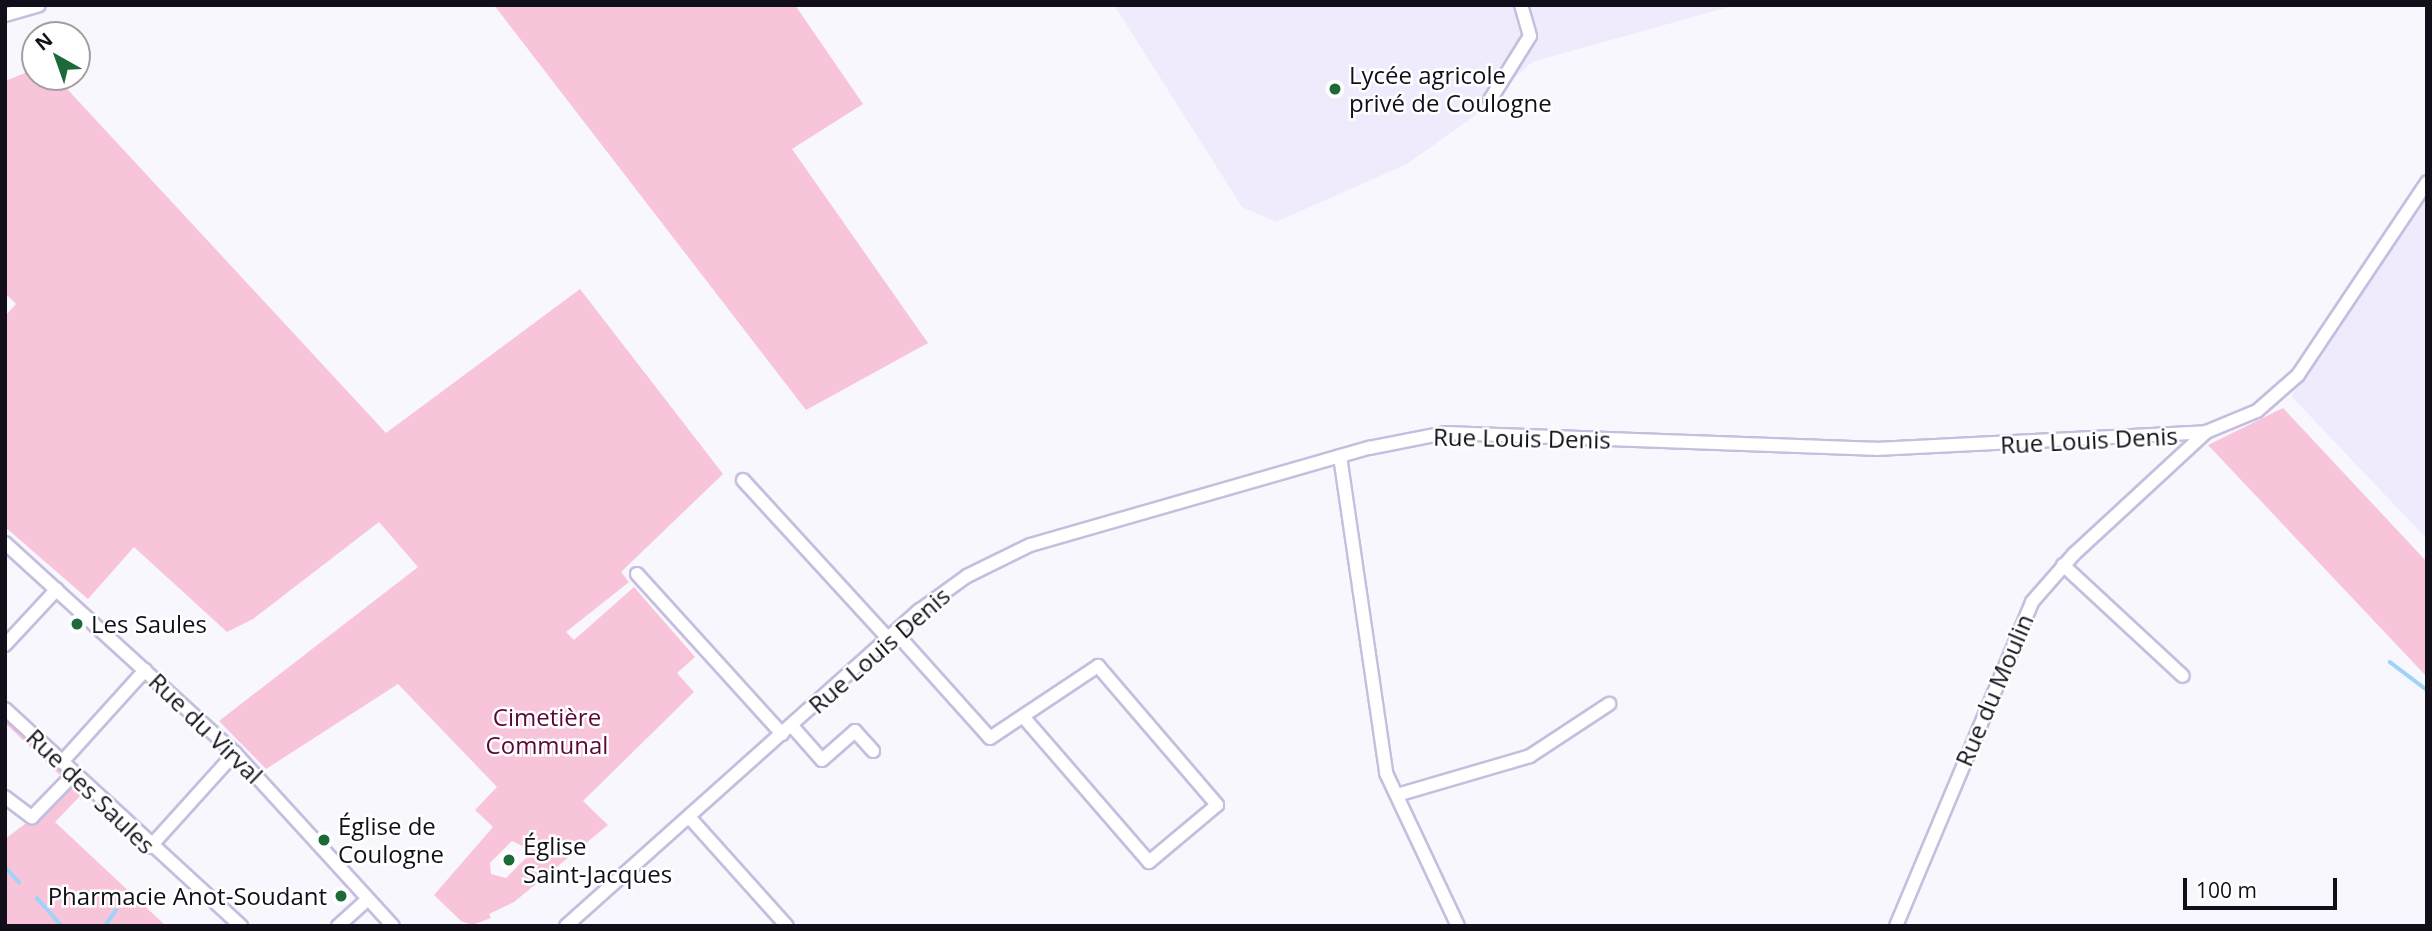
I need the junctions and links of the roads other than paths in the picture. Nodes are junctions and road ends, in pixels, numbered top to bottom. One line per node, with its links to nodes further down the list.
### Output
1 (38, 5): 3 (street)
2 (1521, 5): 4 (street)
3 (5, 15)
4 (1490, 100)
5 (2427, 183): 6 (street, Rue Louis Denis)
6 (2206, 432): 7 (street, Rue Louis Denis); 10 (street, Rue du Moulin)
7 (1340, 456): 13 (street, Rue Louis Denis); 25 (street)
8 (743, 480): 13 (street)
9 (5, 542): 12 (street, Rue du Virval)
10 (2063, 565): 16 (street); 36 (street, Rue du Moulin)
11 (637, 574): 20 (street)
12 (57, 589): 14 (street); 15 (street, Rue du Virval)
13 (891, 635): 19 (street); 20 (street, Rue Louis Denis)
14 (5, 646)
15 (145, 670): 22 (street, Rue du Virval); 23 (street)
16 (2183, 676)
17 (1609, 704): 25 (street)
18 (5, 709): 23 (street, Rue des Saules)
19 (1026, 719): 19 (street)
20 (787, 730): 21 (street); 27 (street, Rue Louis Denis)
21 (873, 751)
22 (235, 753): 28 (street); 29 (street, Rue du Virval)
23 (61, 762): 24 (street, Rue des Saules)
24 (74, 775): 26 (street); 28 (street, Rue des Saules)
25 (1396, 796): 35 (street)
26 (5, 797)
27 (690, 818): 33 (street, Rue Louis Denis); 34 (street)
28 (150, 847): 30 (street, Rue des Saules)
29 (368, 899): 31 (street); 32 (street, Rue du Virval)
30 (241, 926)
31 (338, 926)
32 (394, 926)
33 (566, 926)
34 (787, 926)
35 (1458, 926)
36 (1896, 926)

